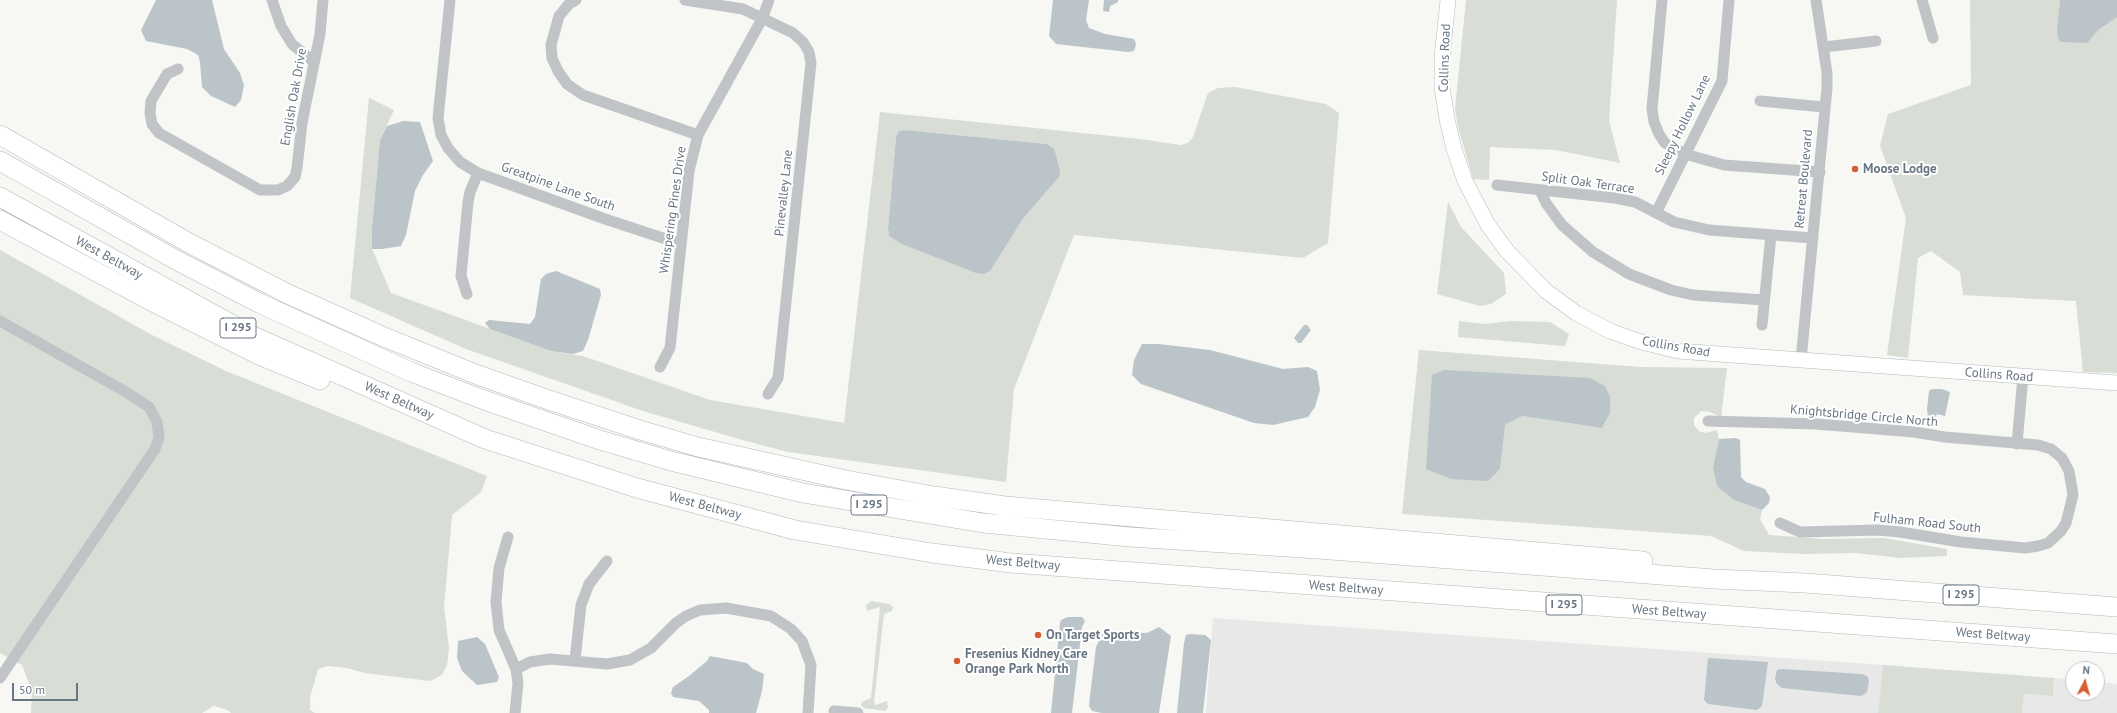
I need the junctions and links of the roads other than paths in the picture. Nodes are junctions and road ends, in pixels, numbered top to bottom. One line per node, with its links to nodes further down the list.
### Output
1 (272, 0): 16 (street)
2 (323, 0): 16 (street, English Oak Drive)
3 (450, 0): 25 (street, Greatpine Lane South)
4 (576, 0): 20 (street)
5 (685, 0): 12 (street, Pinevalley Lane)
6 (769, 0): 12 (street, Whispering Pines Drive)
7 (1448, 0): 38 (street, Collins Road)
8 (1662, 0): 22 (street)
9 (1729, 0): 22 (street, Sleepy Hollow Lane)
10 (1816, 0): 15 (street, Retreat Boulevard)
11 (1926, 2): 13 (street)
12 (762, 19): 20 (street, Whispering Pines Drive); 42 (street, Pinevalley Lane)
13 (1933, 38)
14 (1876, 41): 15 (street)
15 (1824, 47): 19 (street, Retreat Boulevard)
16 (314, 62): 17 (street, English Oak Drive)
17 (178, 69)
18 (1760, 101): 19 (street)
19 (1824, 107): 24 (street, Retreat Boulevard)
20 (698, 135): 33 (street, Whispering Pines Drive)
21 (2, 136): 50 (highway)
22 (1685, 154): 24 (street); 29 (street, Sleepy Hollow Lane)
23 (0, 161): 50 (highway, I 295)
24 (1820, 172): 32 (street, Retreat Boulevard)
25 (478, 173): 33 (street, Greatpine Lane South); 34 (street)
26 (1497, 185): 27 (street, Split Oak Terrace)
27 (1540, 190): 29 (street, Split Oak Terrace); 35 (street)
28 (0, 197): 44 (highway, West Beltway / I 295)
29 (1656, 213): 31 (street, Split Oak Terrace)
30 (0, 220): 44 (highway)
31 (1771, 235): 32 (street, Split Oak Terrace); 35 (street)
32 (1814, 238): 38 (street, Retreat Boulevard)
33 (681, 244): 39 (street, Whispering Pines Drive)
34 (467, 294)
35 (1764, 300): 37 (street)
36 (0, 321): 55 (street)
37 (1762, 325)
38 (1801, 360): 40 (street, Collins Road)
39 (660, 367)
40 (2023, 376): 41 (street, Collins Road); 45 (street)
41 (2117, 383)
42 (768, 394)
43 (1708, 422): 45 (street, Knightsbridge Circle North)
44 (485, 439): 52 (highway, West Beltway / I 295)
45 (2017, 444): 48 (street, Knightsbridge Circle North)
46 (1780, 524): 48 (street, Fulham Road South)
47 (508, 537): 54 (street)
48 (2048, 543)
49 (607, 561): 53 (street)
50 (1805, 583): 51 (highway, I 295)
51 (2117, 607)
52 (2117, 644)
53 (575, 660): 54 (street); 58 (street)
54 (516, 669): 57 (street)
55 (0, 678)
56 (834, 711): 59 (street)
57 (515, 713)
58 (808, 713)
59 (858, 713)

